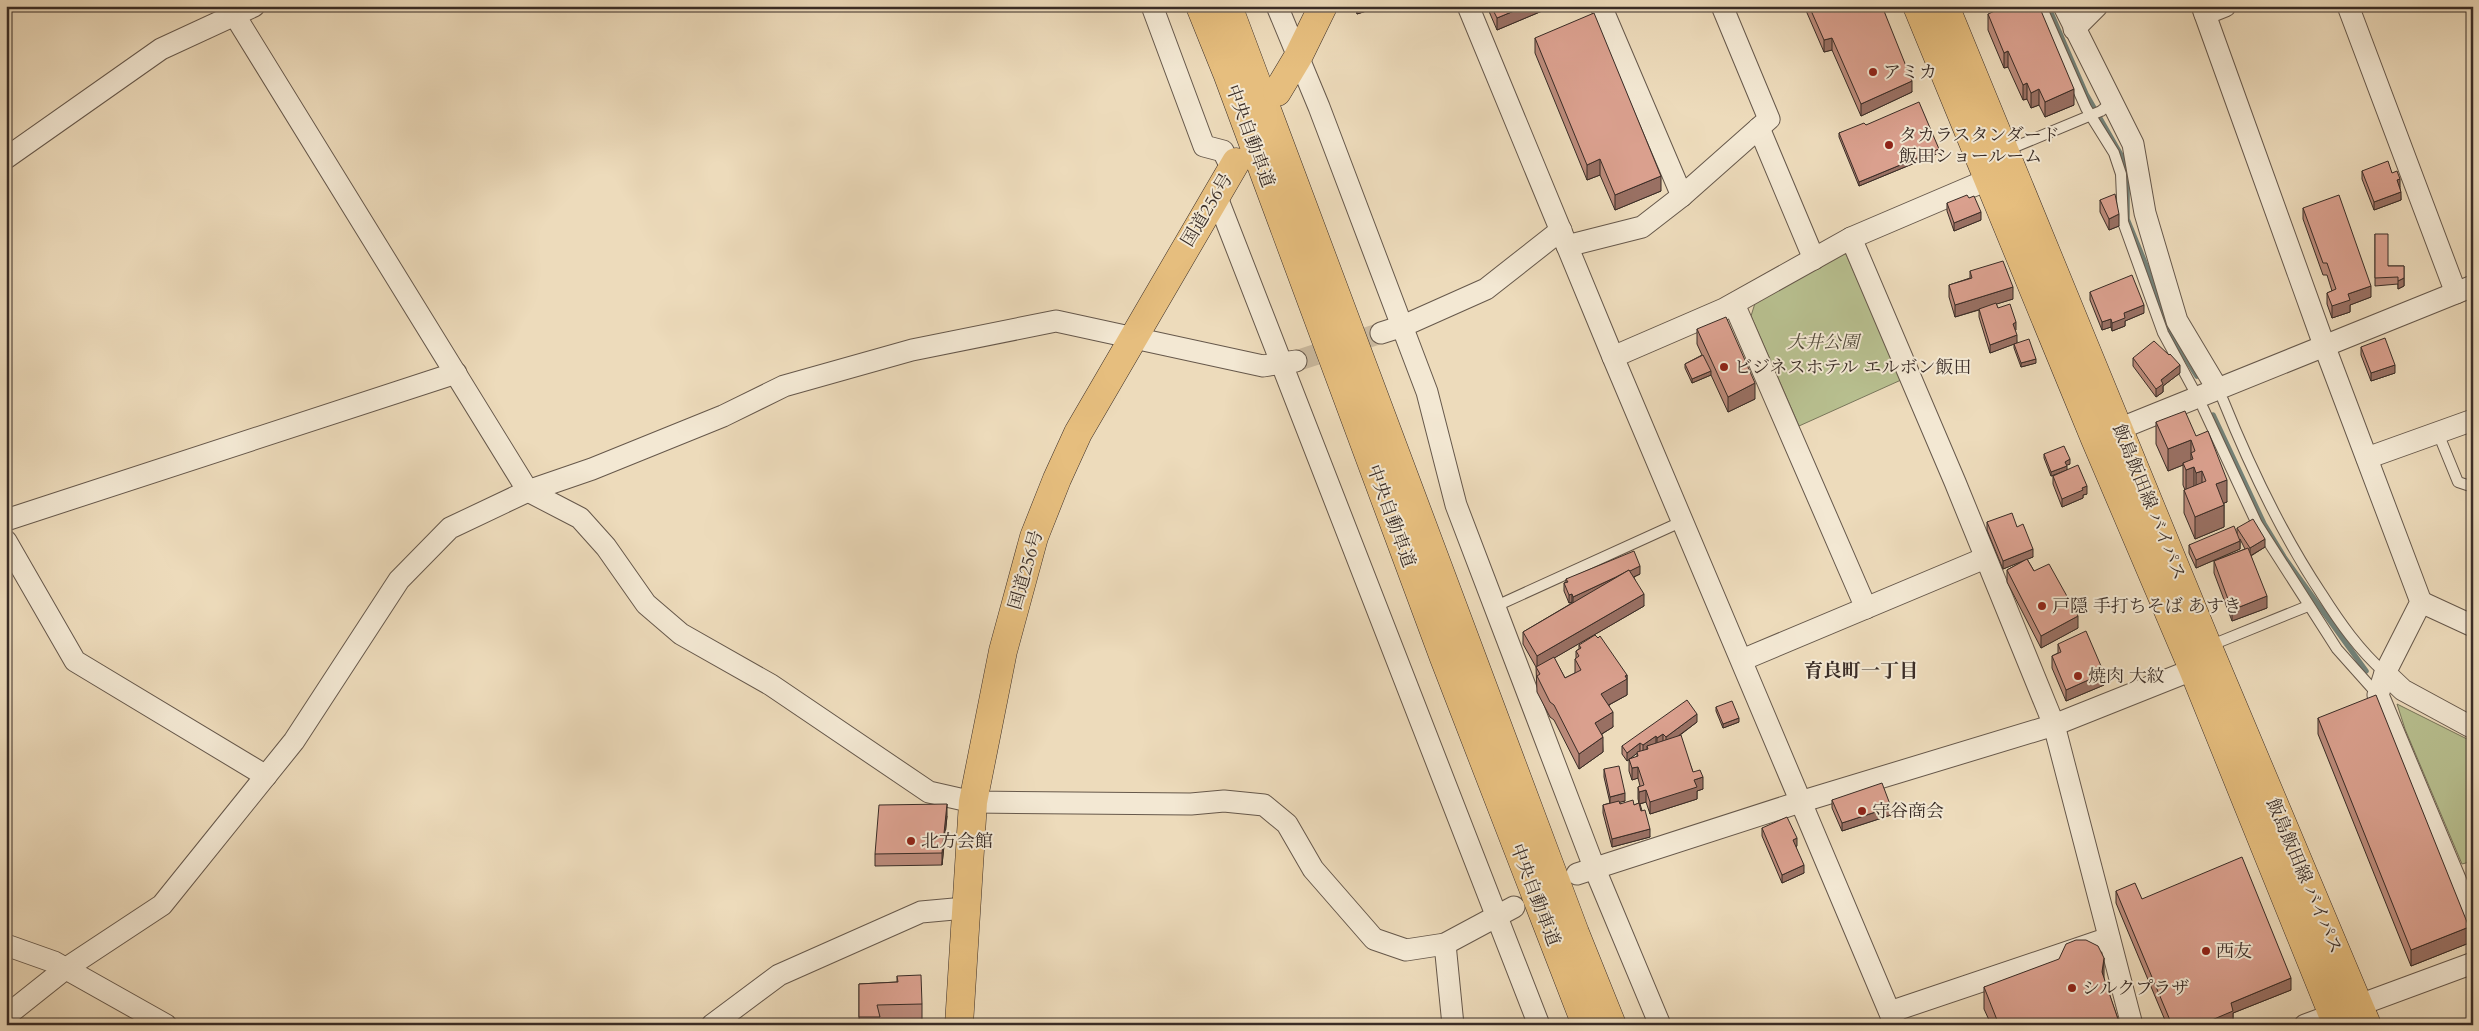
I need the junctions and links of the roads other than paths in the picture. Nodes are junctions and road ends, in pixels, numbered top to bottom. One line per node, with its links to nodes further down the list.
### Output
1 (254, 6): 17 (street)
2 (1152, 6): 24 (street)
3 (1200, 6): 84 (main road, 中央自動車道)
4 (1228, 6): 85 (main road, 中央自動車道)
5 (1277, 6): 19 (street)
6 (1323, 6): 19 (main road)
7 (1468, 6): 28 (street)
8 (1601, 6): 27 (street)
9 (1722, 6): 22 (street)
10 (1918, 6): 25 (main road, 飯島飯田線 バイパス)
11 (1945, 6): 25 (main road, 飯島飯田線 バイパス)
12 (2041, 6): 21 (lane)
13 (2064, 6): 18 (street)
14 (2097, 6): 18 (street)
15 (2348, 6): 31 (street)
16 (2210, 9): 36 (street)
17 (232, 11): 23 (street); 39 (street)
18 (2074, 29): 21 (street)
19 (1298, 57): 20 (main road); 33 (street)
20 (1277, 92)
21 (2099, 111): 25 (lane); 40 (street); 41 (lane)
22 (1760, 128): 27 (street); 30 (street)
23 (6, 158)
24 (1234, 165): 26 (main road, 国道256号)
25 (2006, 165): 29 (street); 44 (main road, 飯島飯田線 バイパス)
26 (1216, 195): 35 (main road, 国道256号); 38 (street)
27 (1682, 196): 28 (street)
28 (1564, 238): 33 (street); 37 (street)
29 (1850, 238): 30 (street); 51 (street)
30 (1814, 259): 32 (street)
31 (2465, 290): 36 (street)
32 (1734, 304): 37 (street); 55 (street)
33 (1403, 326): 34 (street); 54 (street)
34 (1381, 333)
35 (1133, 336): 38 (street); 47 (street); 64 (main road, 国道256号)
36 (2324, 345): 40 (street); 45 (street)
37 (1613, 358): 49 (street)
38 (1288, 362): 68 (street)
39 (456, 373): 47 (street); 48 (street)
40 (2220, 394): 41 (street); 59 (lane)
41 (2200, 402): 44 (street); 53 (lane)
42 (2473, 420): 43 (street)
43 (2438, 433): 45 (street); 46 (lane)
44 (2107, 434): 57 (main road, 飯島飯田線 バイパス)
45 (2367, 458): 52 (street)
46 (2473, 487)
47 (528, 491): 63 (street); 64 (street)
48 (6, 520)
49 (1683, 521): 54 (lane); 58 (street)
50 (6, 541): 63 (street)
51 (1985, 558): 55 (street); 61 (street)
52 (2421, 602): 56 (street); 59 (street)
53 (2308, 606): 57 (lane); 60 (lane)
54 (1494, 607): 66 (street)
55 (1866, 608): 58 (street)
56 (2473, 626)
57 (2209, 657): 61 (street); 75 (main road, 飯島飯田線 バイパス); 78 (main road, 飯島飯田線 バイパス)
58 (1742, 660): 65 (street)
59 (2385, 674): 60 (street); 62 (street)
60 (2378, 696): 69 (street)
61 (2054, 725): 65 (street); 70 (street)
62 (2473, 728)
63 (266, 776): 74 (street)
64 (973, 802): 67 (main road, 国道256号); 71 (street)
65 (1800, 802): 66 (street); 77 (street)
66 (1586, 871): 86 (street)
67 (965, 908): 80 (street); 81 (main road, 国道256号)
68 (1505, 912): 71 (street); 83 (street)
69 (2473, 922)
70 (2109, 938): 77 (street); 87 (street)
71 (1445, 944): 82 (street)
72 (6, 945): 74 (street)
73 (2473, 963): 75 (street)
74 (65, 969): 76 (street); 79 (street)
75 (2363, 1015): 78 (street)
76 (6, 1016)
77 (1893, 1018)
78 (2335, 1020): 88 (street)
79 (166, 1025)
80 (712, 1025)
81 (959, 1025)
82 (1453, 1025)
83 (1539, 1025)
84 (1586, 1025)
85 (1612, 1025)
86 (1660, 1025)
87 (2132, 1025)
88 (2305, 1025)

